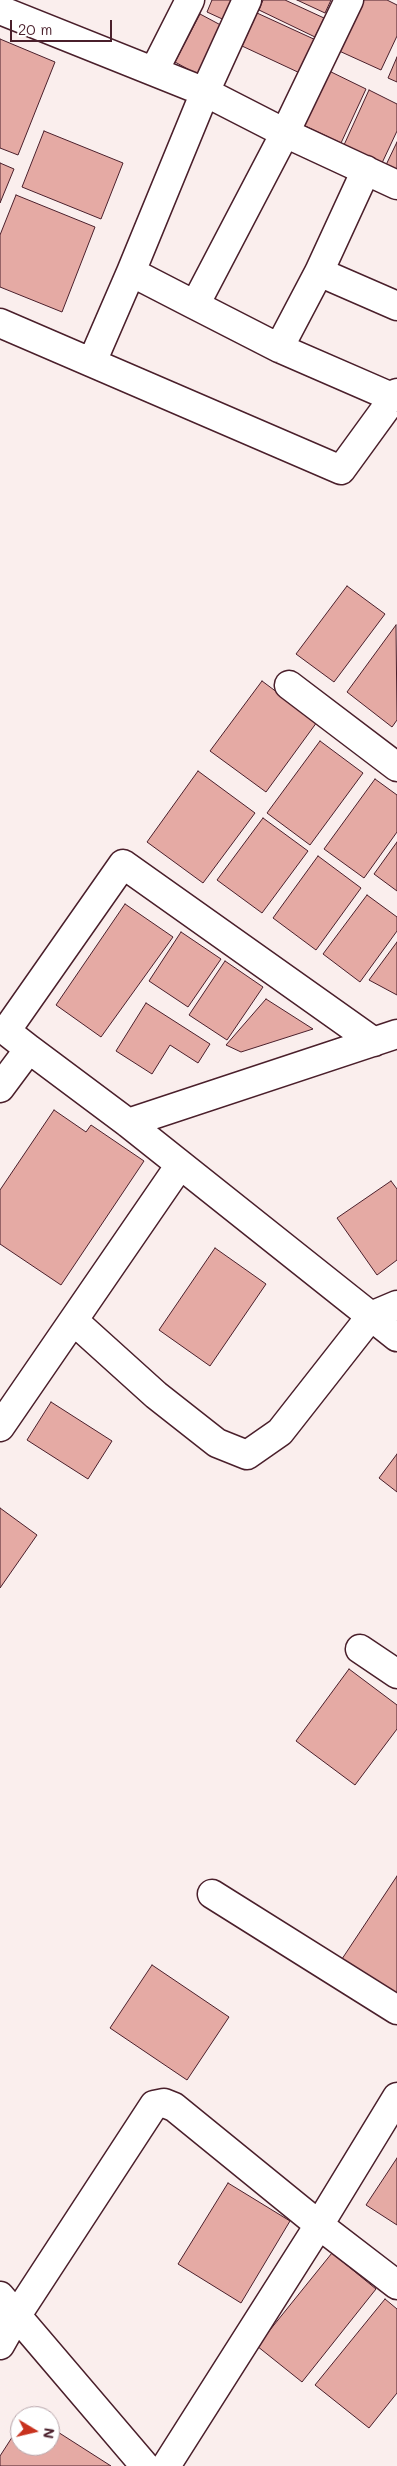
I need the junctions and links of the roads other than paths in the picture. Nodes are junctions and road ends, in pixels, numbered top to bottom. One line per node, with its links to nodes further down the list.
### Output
1 (190, 0): 5 (street)
2 (248, 0): 6 (street)
3 (349, 0): 7 (street)
4 (0, 10): 5 (street)
5 (154, 71): 6 (street)
6 (205, 92): 7 (street); 10 (street)
7 (285, 133): 8 (street); 12 (street)
8 (366, 170): 9 (street); 11 (street)
9 (397, 185)
10 (130, 272): 12 (street); 16 (street)
11 (319, 272): 13 (street); 15 (street)
12 (195, 305): 15 (street)
13 (397, 306)
14 (0, 324): 16 (street)
15 (279, 348): 17 (street)
16 (92, 362): 17 (street)
17 (395, 396)
18 (289, 685): 19 (street)
19 (397, 767)
20 (385, 1038): 21 (street); 23 (street)
21 (29, 1049): 22 (street); 23 (street)
22 (0, 1088)
23 (128, 1123): 24 (street)
24 (180, 1165): 26 (street); 27 (street)
25 (397, 1305): 26 (street)
26 (370, 1316): 27 (street); 28 (street)
27 (74, 1321): 29 (street)
28 (397, 1337)
29 (0, 1427)
30 (360, 1649): 31 (street)
31 (397, 1674)
32 (212, 1894): 33 (street)
33 (397, 2010)
34 (397, 2098): 35 (street)
35 (320, 2225): 36 (street); 37 (street); 40 (street)
36 (397, 2285)
37 (8, 2306): 38 (street); 39 (street)
38 (0, 2345)
39 (145, 2466)
40 (166, 2466)

